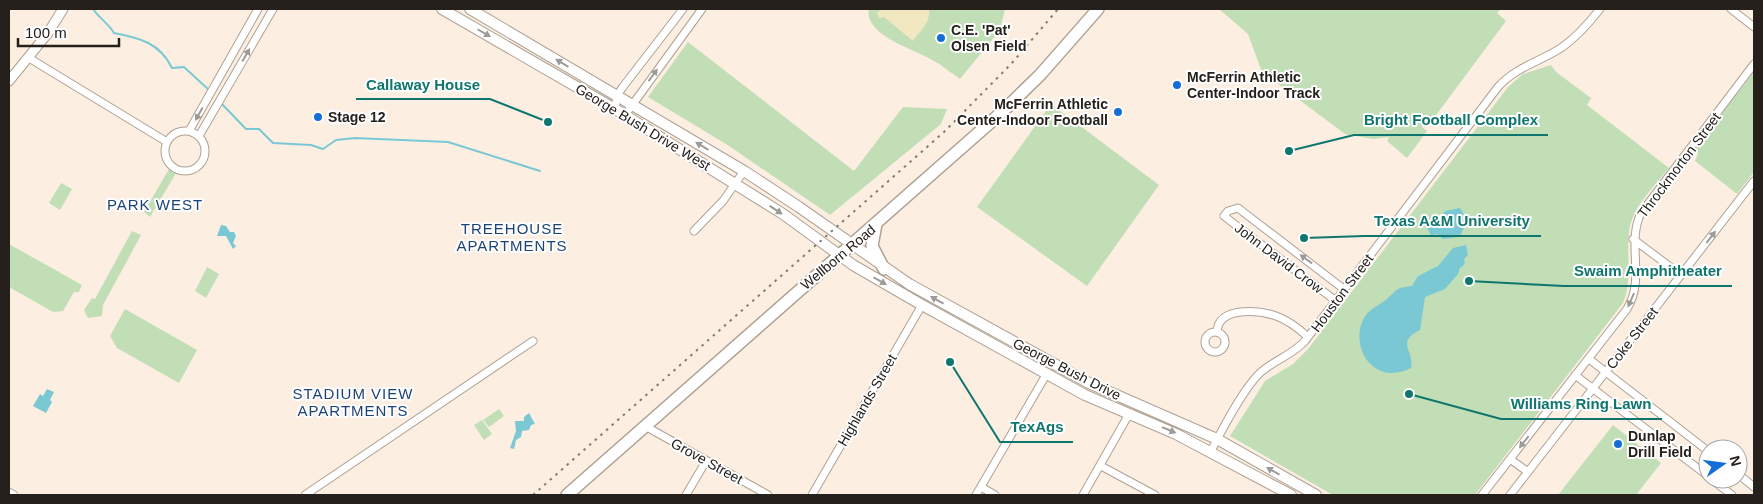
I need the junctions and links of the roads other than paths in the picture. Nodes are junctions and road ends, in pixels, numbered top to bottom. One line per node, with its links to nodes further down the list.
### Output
1 (63, 9): 12 (street)
2 (258, 9): 19 (street, one-way to 19)
3 (273, 9): 20 (street, one-way to 3)
4 (442, 9): 17 (main road, George Bush Drive West, one-way to 17)
5 (470, 9): 15 (main road, George Bush Drive West, one-way to 5)
6 (683, 9): 15 (street)
7 (702, 9): 16 (street, one-way to 7)
8 (1098, 9): 25 (main road, Wellborn Road)
9 (1600, 9): 32 (street, Houston Street)
10 (1731, 9): 11 (street)
11 (1754, 27)
12 (29, 58): 14 (street); 21 (street)
13 (1754, 64): 27 (street, Throckmorton Street)
14 (9, 81)
15 (617, 96): 16 (main road, George Bush Drive West); 17 (street)
16 (632, 104): 18 (street); 22 (main road, George Bush Drive West, one-way to 16)
17 (615, 109): 18 (main road, George Bush Drive West)
18 (625, 115): 24 (main road, George Bush Drive West)
19 (190, 131): 20 (street); 21 (street)
20 (199, 136): 21 (street)
21 (167, 142)
22 (744, 171): 24 (street); 28 (main road, George Bush Drive West)
23 (1754, 181): 31 (street, Coke Street, one-way to 23)
24 (735, 184): 26 (street); 29 (main road, George Bush Drive West, one-way to 29)
25 (876, 224): 28 (main road, Wellborn Road); 30 (main road)
26 (694, 230)
27 (1633, 239): 31 (street); 38 (street, Throckmorton Street, one-way to 38)
28 (851, 244): 29 (main road, Wellborn Road); 30 (main road, George Bush Drive)
29 (839, 255): 34 (main road, George Bush Drive, one-way to 34); 45 (main road, Wellborn Road)
30 (884, 269): 43 (main road, George Bush Drive, one-way to 30)
31 (1681, 275): 39 (street, Coke Street)
32 (1344, 290): 33 (street, Houston Street); 33 (street, John David Crow, one-way to 33)
33 (1336, 301): 36 (street, Houston Street)
34 (922, 306): 40 (main road, George Bush Drive); 61 (street, Highlands Street)
35 (1217, 332): 36 (street)
36 (1308, 337): 46 (street, Houston Street)
37 (533, 341): 57 (street)
38 (1589, 359): 39 (street); 41 (street, Throckmorton Street)
39 (1605, 371): 42 (street, Coke Street); 47 (street)
40 (1046, 375): 43 (main road); 44 (main road, George Bush Drive); 54 (street)
41 (1575, 376): 42 (street); 49 (street, Throckmorton Street, one-way to 49)
42 (1592, 389): 52 (street); 53 (street, Coke Street)
43 (1111, 394): 46 (main road, George Bush Drive)
44 (1129, 414): 48 (main road, George Bush Drive, one-way to 48); 51 (street)
45 (645, 426): 50 (street, Grove Street); 58 (main road, Wellborn Road)
46 (1217, 440): 48 (street, Houston Street); 67 (main road, George Bush Drive, one-way to 46)
47 (1698, 442)
48 (1211, 451): 66 (main road, George Bush Drive)
49 (1510, 459): 53 (street); 68 (street, Throckmorton Street)
50 (706, 461): 59 (street); 60 (street, Grove Street)
51 (1101, 466): 64 (street); 65 (street)
52 (1698, 468)
53 (1528, 472): 69 (street, Coke Street)
54 (981, 487): 62 (street); 63 (street)
55 (9, 492): 56 (street)
56 (14, 495)
57 (305, 495)
58 (567, 495)
59 (686, 495)
60 (768, 495)
61 (812, 495)
62 (976, 495)
63 (995, 495)
64 (1083, 495)
65 (1155, 495)
66 (1291, 495)
67 (1316, 495)
68 (1482, 495)
69 (1510, 495)

